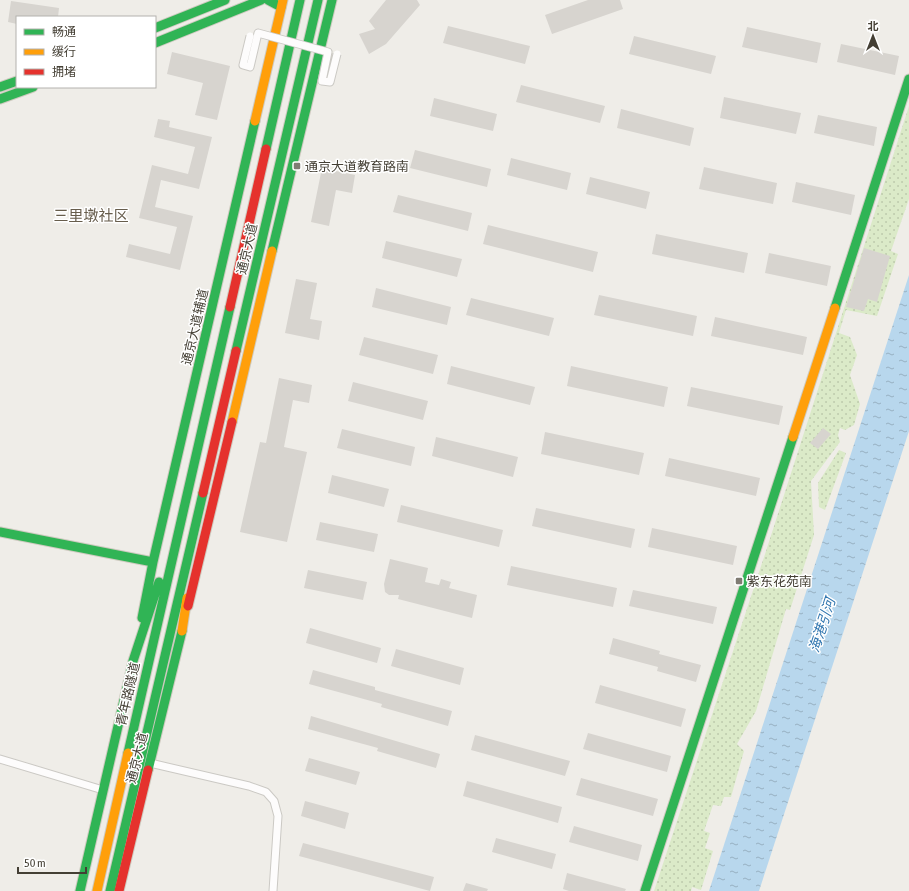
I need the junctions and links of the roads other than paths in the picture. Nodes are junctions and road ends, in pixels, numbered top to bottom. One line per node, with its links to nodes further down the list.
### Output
1 (224, 0): 8 (main road)
2 (260, 0): 10 (main road)
3 (268, 0): 7 (main road)
4 (300, 0): 17 (main road, 通京大道)
5 (318, 0): 18 (main road, 通京大道)
6 (332, 0): 21 (main road)
7 (282, 4): 20 (main road, 通京大道辅道)
8 (156, 28)
9 (250, 36): 11 (street, bridge)
10 (156, 43)
11 (336, 54)
12 (909, 79): 31 (main road)
13 (16, 81): 14 (main road)
14 (0, 87)
15 (30, 88): 16 (main road)
16 (0, 99)
17 (185, 503): 22 (main road); 27 (main road, 青年路隧道)
18 (201, 504): 21 (main road); 28 (main road, 青年路隧道)
19 (0, 532): 20 (main road)
20 (153, 562): 22 (main road, 通京大道辅道)
21 (182, 632): 24 (main road, 通京大道)
22 (133, 661): 25 (main road, 通京大道)
23 (0, 759): 25 (street)
24 (150, 763): 29 (main road, 通京大道); 30 (street)
25 (103, 790): 26 (main road, 通京大道)
26 (80, 891)
27 (97, 891)
28 (110, 891)
29 (118, 891)
30 (273, 891)
31 (644, 891)

